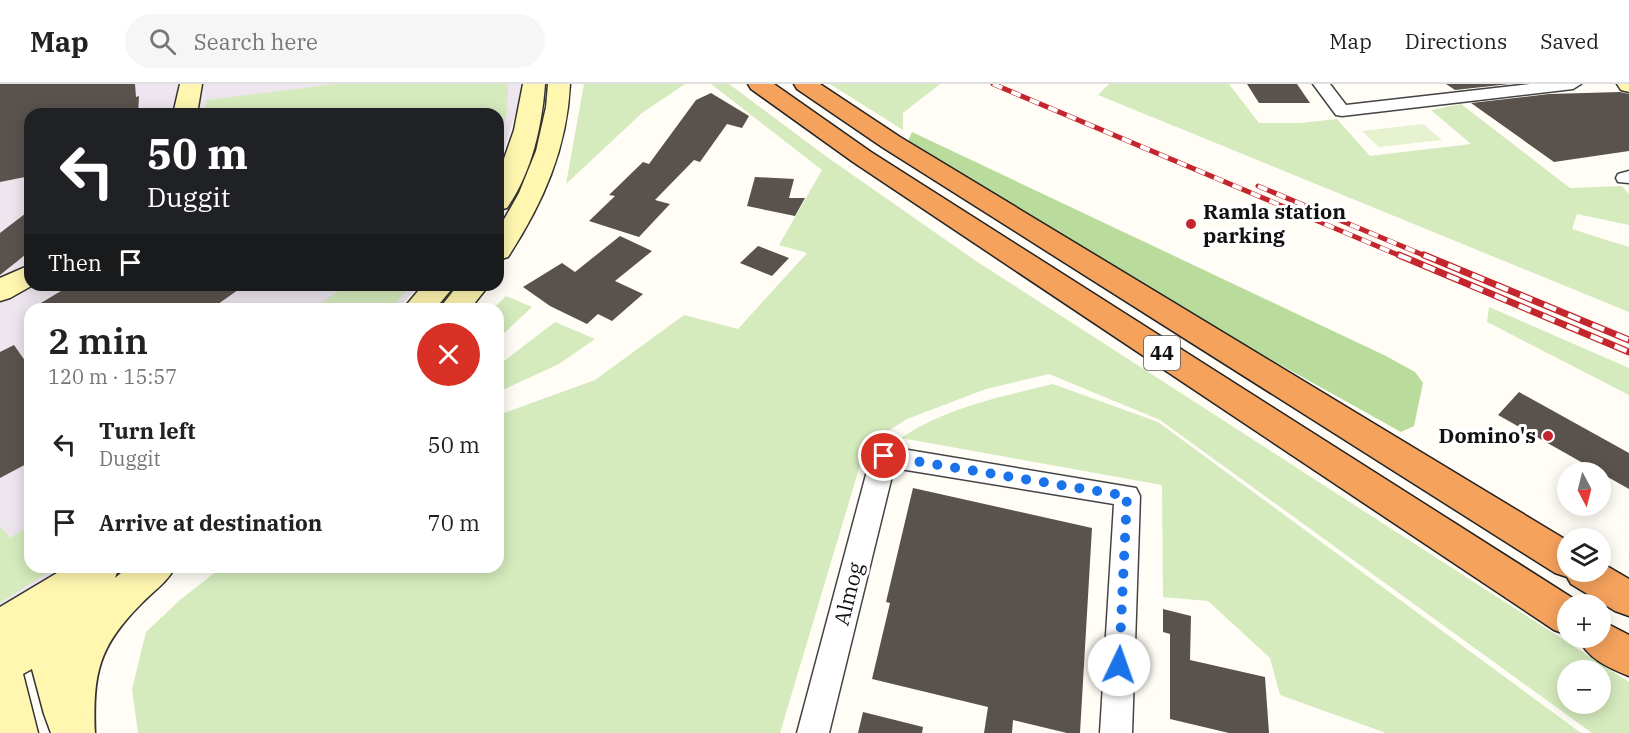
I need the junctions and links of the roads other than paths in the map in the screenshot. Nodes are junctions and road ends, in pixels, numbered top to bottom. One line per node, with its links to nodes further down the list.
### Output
1 (191, 84): 8 (main road)
2 (534, 84): 9 (main road)
3 (559, 84): 10 (main road)
4 (759, 84): 23 (highway, 44)
5 (805, 84): 17 (highway, 44)
6 (1320, 84): 7 (street)
7 (1573, 84)
8 (186, 108)
9 (504, 189)
10 (504, 242)
11 (24, 277): 12 (main road)
12 (0, 291)
13 (434, 291): 15 (main road)
14 (469, 291): 16 (main road)
15 (424, 303)
16 (458, 303)
17 (1557, 554)
18 (92, 573): 24 (main road)
19 (141, 573): 24 (main road)
20 (147, 573): 29 (main road)
21 (1601, 582): 22 (highway)
22 (1629, 599)
23 (1557, 610)
24 (20, 629): 27 (main road); 29 (main road)
25 (1611, 646): 26 (highway)
26 (1629, 657)
27 (0, 666): 28 (main road)
28 (16, 733)
29 (72, 733)
30 (813, 733): 31 (street, Almog)
31 (1116, 733)

